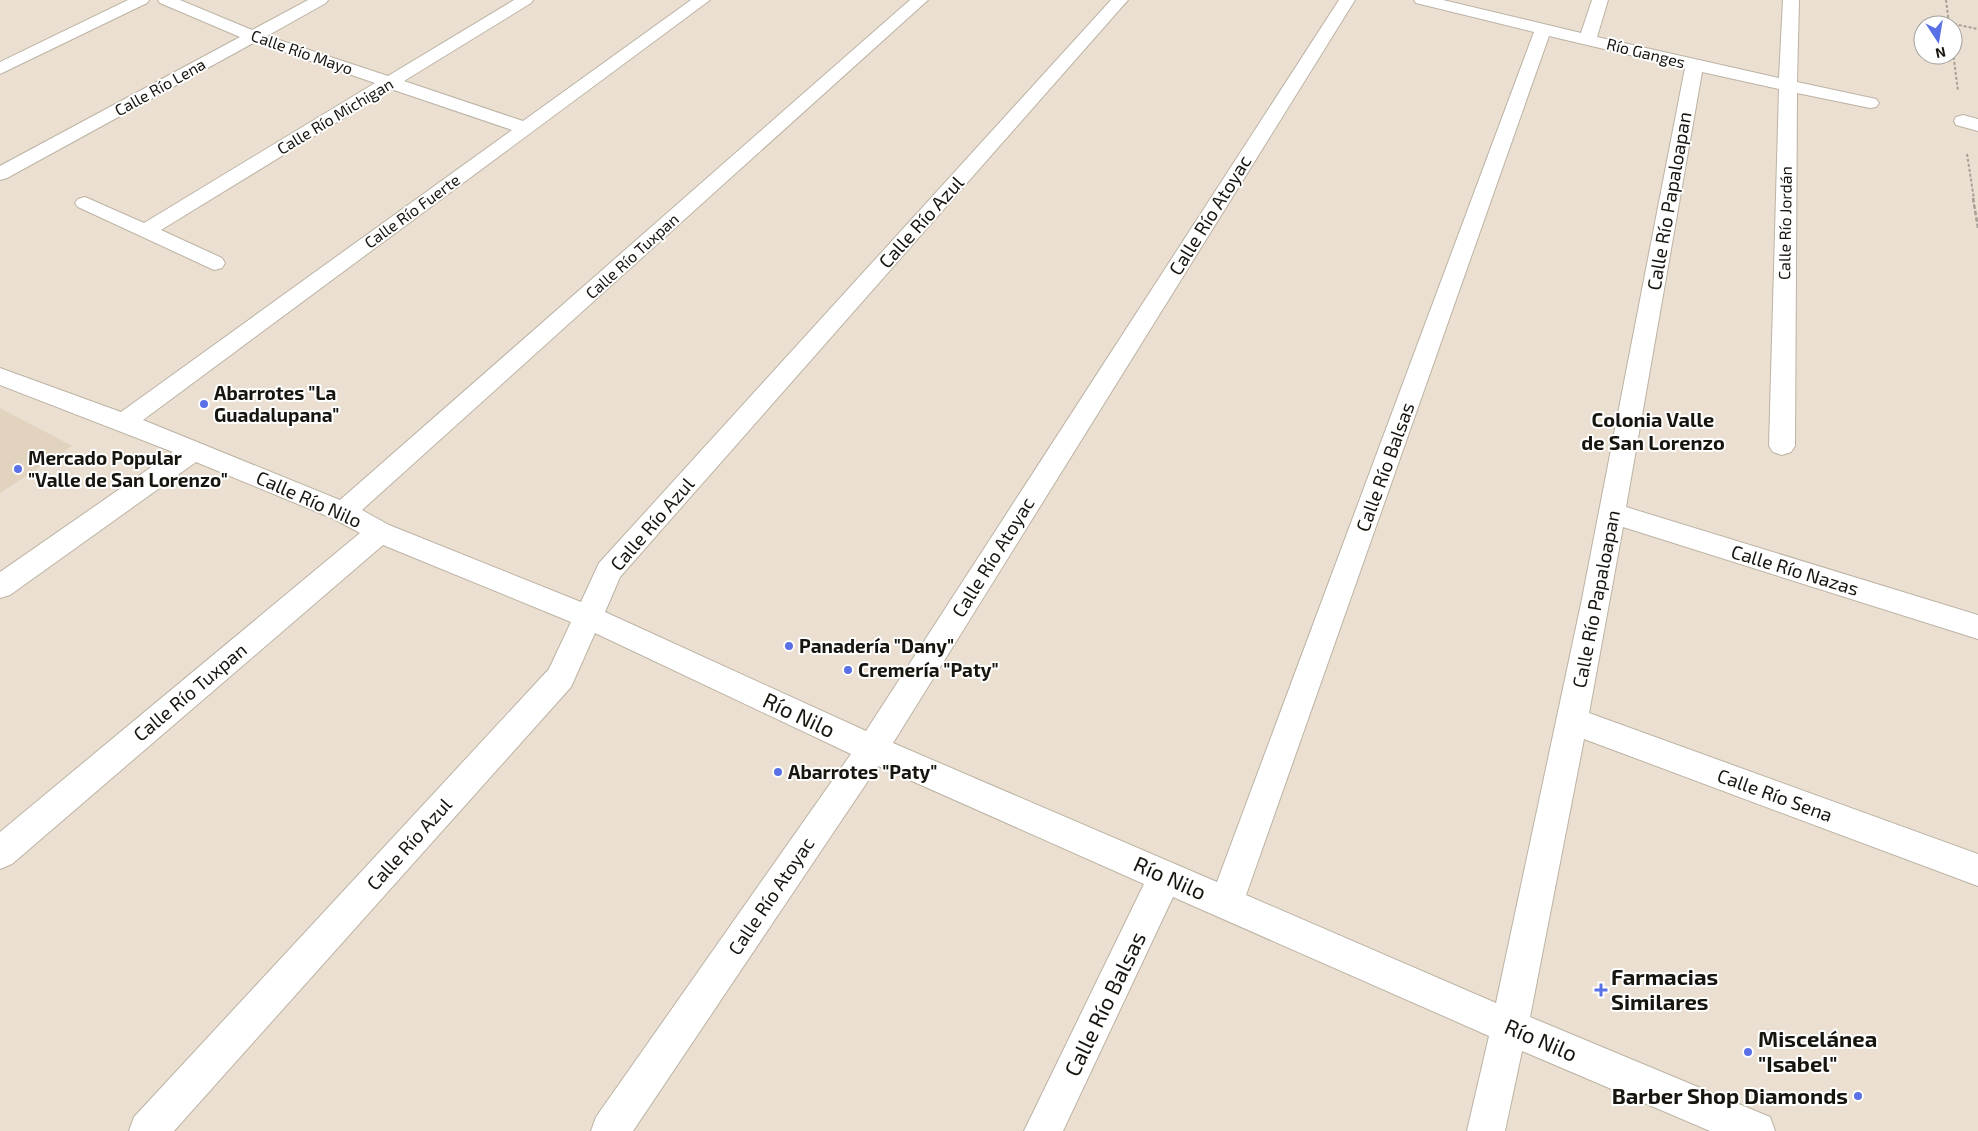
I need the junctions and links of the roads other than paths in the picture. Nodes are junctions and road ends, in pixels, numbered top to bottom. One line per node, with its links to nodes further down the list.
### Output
1 (141, 0): 16 (street)
2 (166, 0): 13 (street, Calle Río Mayo)
3 (320, 0): 13 (street, Calle Río Lena)
4 (525, 0): 17 (street, Calle Río Michigan)
5 (702, 0): 20 (street, Calle Río Fuerte)
6 (920, 0): 29 (street, Calle Río Tuxpan)
7 (1120, 0): 33 (street, Calle Río Azul)
8 (1347, 0): 36 (street, Calle Río Atoyac)
9 (1422, 0): 12 (street, Río Ganges)
10 (1600, 0): 14 (street)
11 (1791, 0): 18 (street, Calle Río Jordán)
12 (1543, 30): 14 (street, Río Ganges); 40 (street, Calle Río Balsas)
13 (252, 36): 17 (street, Calle Río Mayo); 21 (street, Calle Río Lena)
14 (1588, 39): 15 (street, Río Ganges)
15 (1694, 66): 18 (street, Río Ganges); 30 (street, Calle Río Papaloapan)
16 (0, 69)
17 (390, 82): 20 (street, Calle Río Mayo); 23 (street, Calle Río Michigan)
18 (1788, 84): 19 (street, Río Ganges); 27 (street, Calle Río Jordán)
19 (1870, 103)
20 (525, 128): 26 (street, Calle Río Fuerte)
21 (0, 174)
22 (86, 203): 23 (street)
23 (145, 231): 24 (street)
24 (214, 263)
25 (0, 376): 26 (street, Calle Río Nilo)
26 (124, 422): 28 (street, Calle Río Nilo)
27 (1782, 446)
28 (195, 450): 29 (street, Calle Río Nilo); 32 (street)
29 (343, 512): 31 (street, Calle Río Nilo)
30 (1612, 513): 34 (street, Calle Río Nazas); 35 (street, Calle Río Papaloapan)
31 (380, 532): 33 (street, Calle Río Nilo); 37 (street, Calle Río Tuxpan)
32 (0, 587)
33 (588, 617): 36 (street, Río Nilo); 42 (street, Calle Río Azul)
34 (1978, 627)
35 (1573, 721): 38 (street, Calle Río Sena); 41 (street, Calle Río Papaloapan)
36 (872, 749): 39 (street, Río Nilo); 43 (street, Calle Río Atoyac)
37 (0, 853)
38 (1978, 870)
39 (1166, 876): 40 (street, Río Nilo); 44 (street, Calle Río Balsas)
40 (1226, 904): 41 (street, Río Nilo)
41 (1510, 1027): 45 (street, Calle Río Papaloapan); 46 (street, Río Nilo)
42 (148, 1131)
43 (610, 1131)
44 (1043, 1131)
45 (1486, 1131)
46 (1756, 1131)

